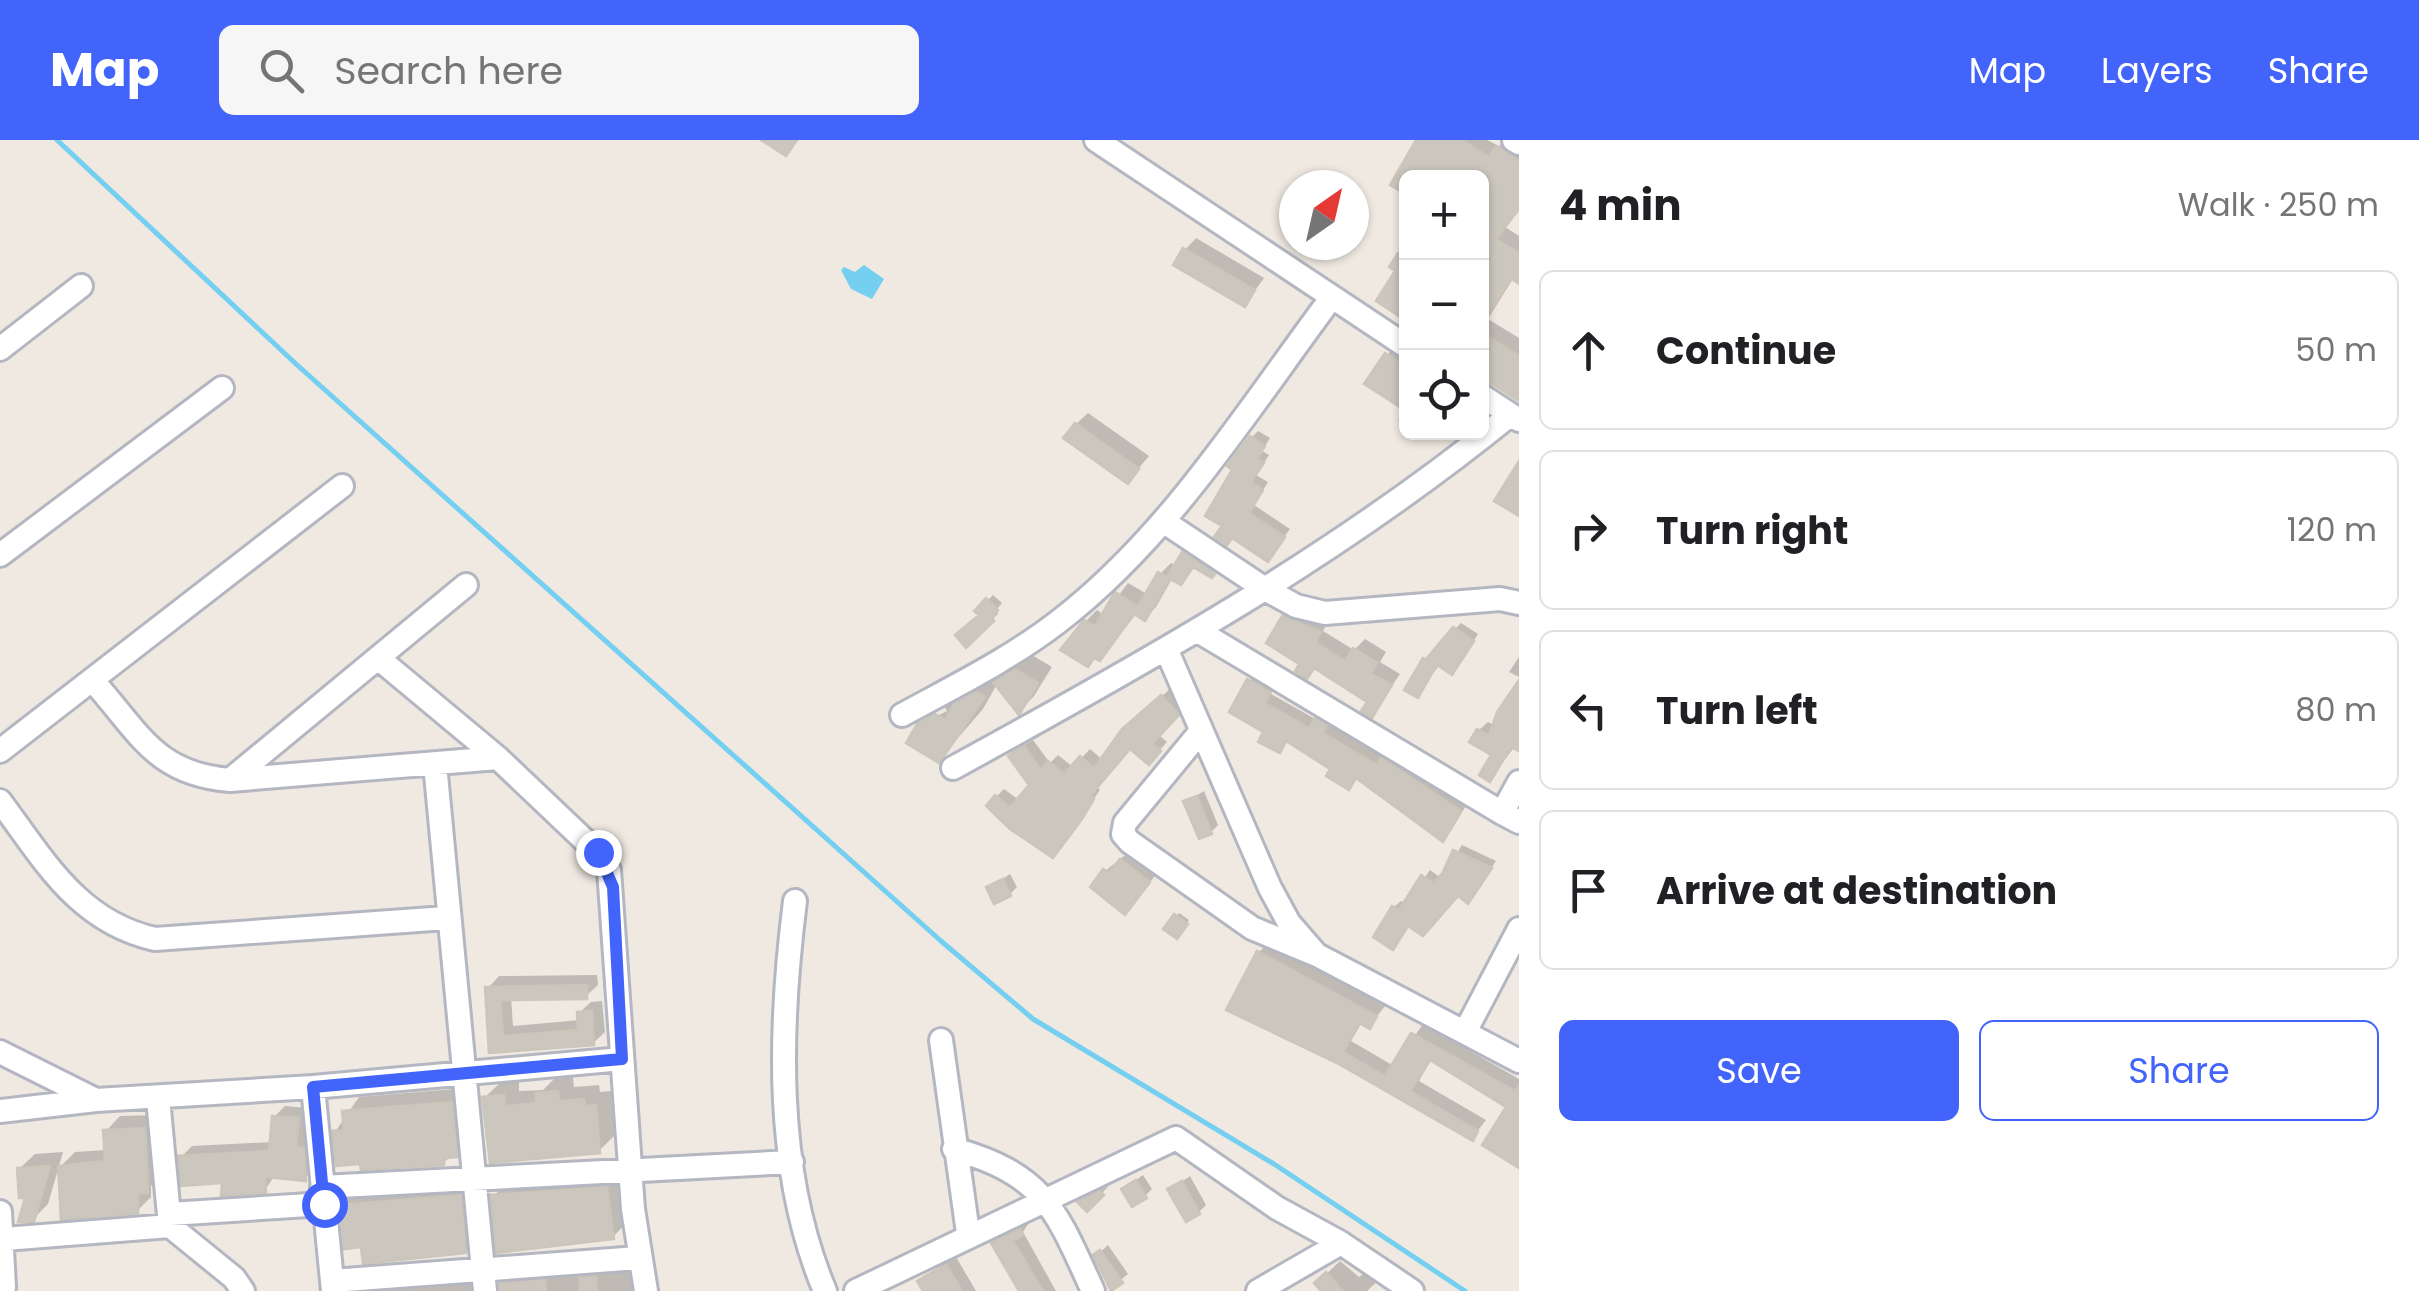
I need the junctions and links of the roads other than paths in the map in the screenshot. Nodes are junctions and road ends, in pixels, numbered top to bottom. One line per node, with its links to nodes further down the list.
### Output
1 (1096, 140): 3 (street)
2 (81, 286): 5 (street)
3 (1332, 298): 4 (street); 10 (street)
4 (1399, 341)
5 (0, 349)
6 (222, 388): 11 (street)
7 (1489, 400): 8 (street)
8 (1515, 417): 13 (street)
9 (342, 486): 18 (street)
10 (1162, 521): 13 (street); 19 (street)
11 (0, 555)
12 (466, 585): 17 (street)
13 (1264, 589): 14 (street); 15 (street)
14 (1519, 603)
15 (1198, 631): 16 (street); 28 (street)
16 (1167, 651): 20 (street); 24 (street)
17 (378, 658): 22 (street); 25 (street)
18 (94, 682): 21 (street); 25 (street)
19 (902, 715)
20 (1202, 731): 32 (street); 32 (street)
21 (0, 751)
22 (498, 758): 23 (street); 36 (street)
23 (434, 764): 25 (street); 30 (street)
24 (952, 768)
25 (230, 780)
26 (1519, 782): 28 (street)
27 (0, 801): 30 (street)
28 (1510, 817)
29 (794, 901): 44 (street)
30 (446, 918): 38 (street)
31 (1519, 929): 33 (street)
32 (1317, 955): 33 (street)
33 (1465, 1032): 37 (street)
34 (941, 1040): 43 (street)
35 (0, 1052): 41 (street)
36 (622, 1059): 38 (street); 45 (street)
37 (1519, 1061)
38 (463, 1072): 39 (street); 46 (street)
39 (313, 1087): 40 (street); 47 (street)
40 (158, 1099): 41 (street); 50 (street)
41 (96, 1100): 42 (street)
42 (0, 1112)
43 (954, 1148): 48 (street); 51 (street)
44 (792, 1162): 45 (street); 61 (street)
45 (632, 1171): 46 (street); 54 (street)
46 (473, 1180): 47 (street); 55 (street)
47 (323, 1196): 50 (street); 57 (street)
48 (1047, 1198): 51 (street); 53 (street); 63 (street)
49 (0, 1212): 52 (street)
50 (170, 1220): 52 (street); 56 (street)
51 (968, 1234): 62 (street)
52 (4, 1239): 58 (street)
53 (1341, 1242): 64 (street); 65 (street)
54 (638, 1258): 55 (street); 60 (street)
55 (483, 1279): 57 (street)
56 (238, 1284): 59 (street)
57 (332, 1286)
58 (3, 1289)
59 (212, 1291)
60 (646, 1291)
61 (825, 1291)
62 (856, 1291)
63 (1092, 1291)
64 (1258, 1291)
65 (1412, 1291)

